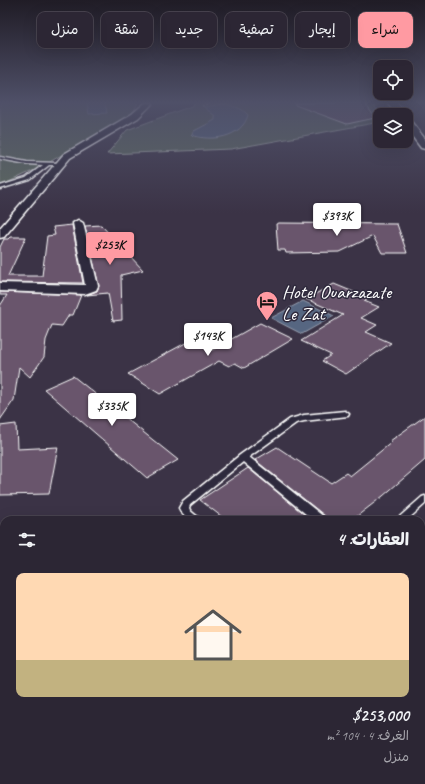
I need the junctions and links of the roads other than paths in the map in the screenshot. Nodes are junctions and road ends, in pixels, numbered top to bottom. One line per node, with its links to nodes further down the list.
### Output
1 (93, 140): 4 (street)
2 (0, 158): 3 (lane)
3 (47, 164): 4 (lane); 5 (lane)
4 (58, 164): 7 (street)
5 (0, 188)
6 (78, 223): 8 (street)
7 (0, 234)
8 (0, 287)
9 (345, 414): 10 (lane)
10 (243, 457): 12 (lane); 13 (lane)
11 (425, 499): 14 (lane)
12 (190, 516)
13 (315, 516)
14 (406, 516)

